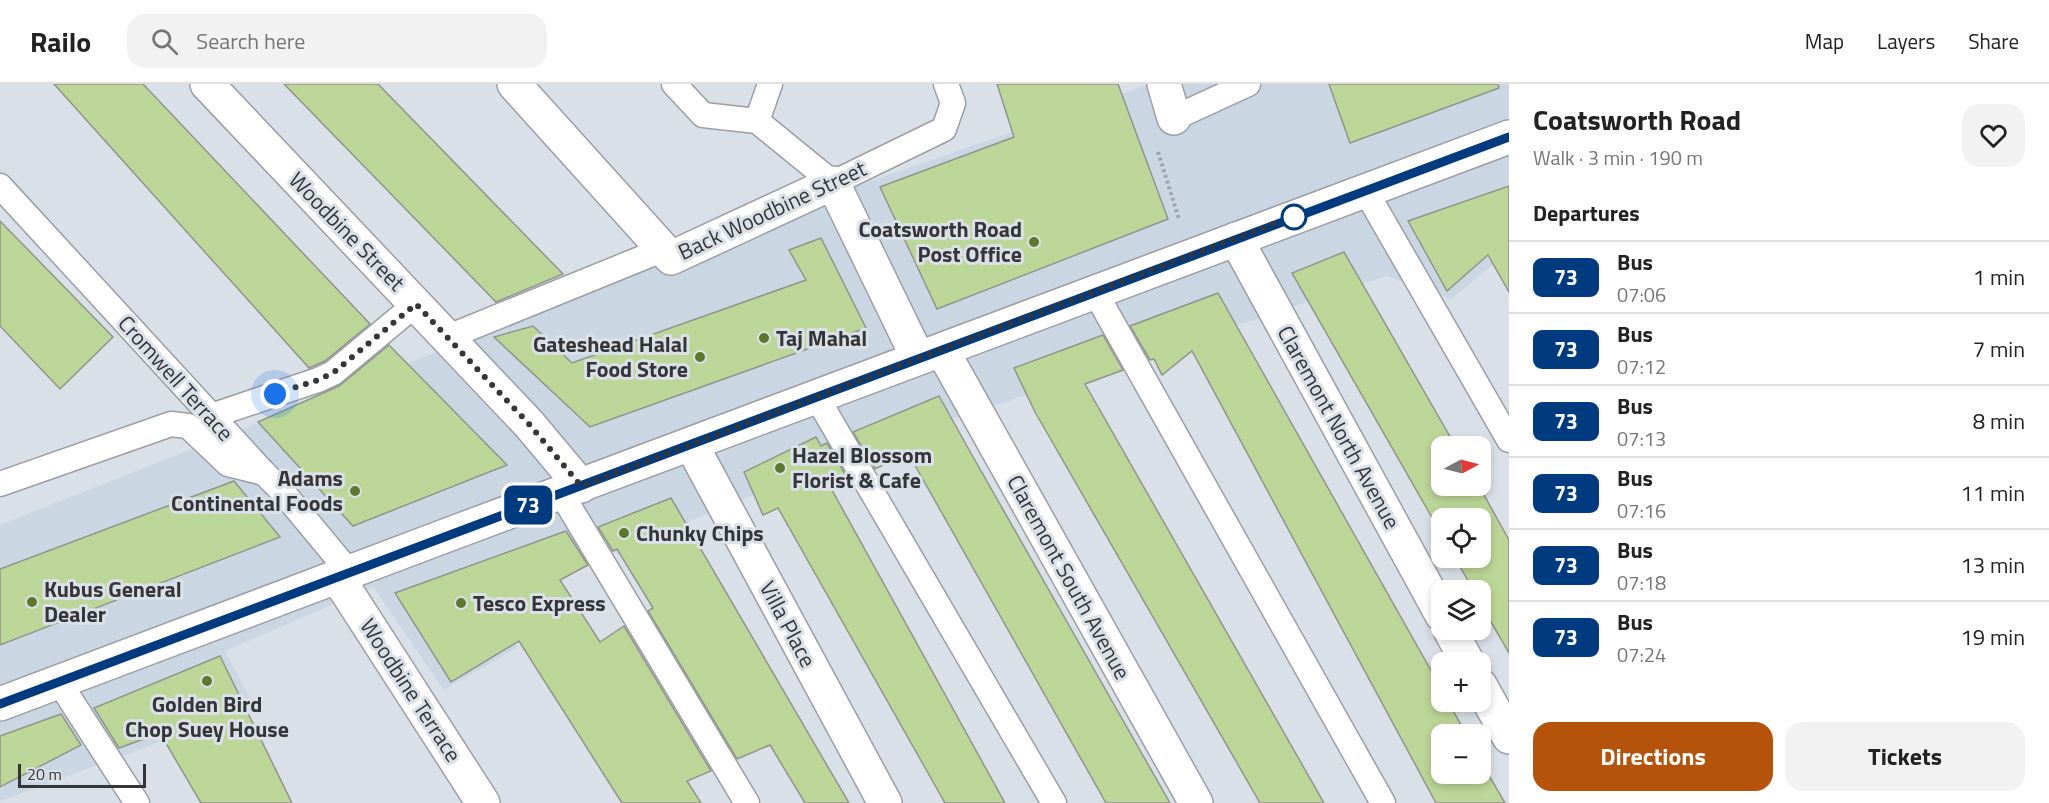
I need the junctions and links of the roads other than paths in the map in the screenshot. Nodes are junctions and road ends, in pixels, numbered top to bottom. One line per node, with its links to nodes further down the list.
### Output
1 (207, 84): 17 (street, Woodbine Street)
2 (514, 84): 15 (street, Back Woodbine Street)
3 (674, 84): 9 (lane)
4 (770, 84): 9 (lane)
5 (946, 84): 11 (lane, Back Woodbine Street)
6 (1164, 84): 8 (street)
7 (1248, 84): 8 (lane)
8 (1174, 118)
9 (757, 122): 11 (lane)
10 (1509, 137): 13 (street)
11 (834, 183): 15 (street, Back Woodbine Street); 19 (street, Claremont South Avenue)
12 (0, 186): 21 (lane, Cromwell Terrace)
13 (1365, 190): 14 (street); 22 (lane)
14 (1236, 239): 16 (street); 28 (street, Claremont North Avenue)
15 (662, 250): 18 (lane)
16 (1095, 292): 19 (street); 39 (lane)
17 (416, 304): 18 (street, Woodbine Street); 21 (lane)
18 (448, 337): 26 (street, Woodbine Street)
19 (930, 354): 20 (street); 38 (street, Claremont South Avenue)
20 (816, 396): 23 (street); 37 (lane)
21 (211, 416): 24 (lane, Cromwell Terrace)
22 (1509, 440)
23 (691, 444): 26 (street); 36 (street, Villa Place)
24 (264, 473): 25 (lane); 27 (lane, Cromwell Terrace)
25 (3, 479)
26 (571, 489): 27 (street); 35 (lane)
27 (344, 575): 29 (street); 34 (street, Woodbine Terrace)
28 (1431, 595)
29 (59, 682): 30 (street); 33 (lane)
30 (0, 704)
31 (1491, 705): 32 (street)
32 (1509, 737)
33 (137, 803)
34 (483, 803)
35 (747, 803)
36 (885, 803)
37 (1054, 803)
38 (1196, 803)
39 (1383, 803)

